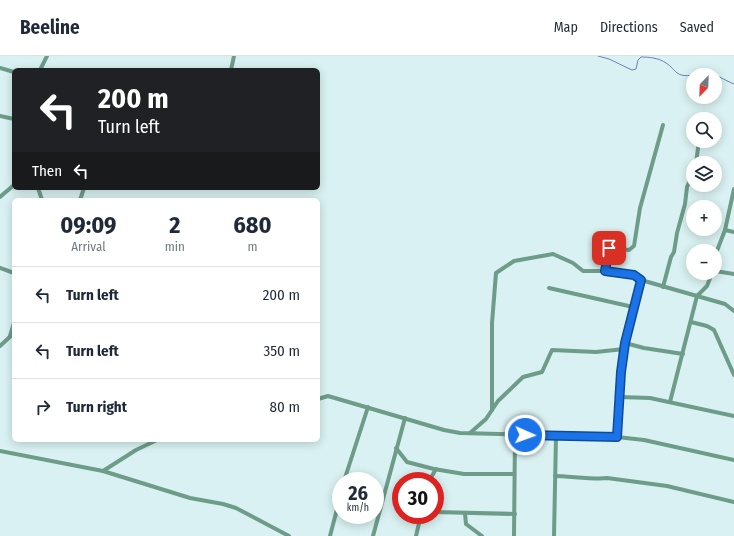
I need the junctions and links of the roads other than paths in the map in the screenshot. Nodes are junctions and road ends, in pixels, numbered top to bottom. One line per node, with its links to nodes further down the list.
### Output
1 (47, 56): 4 (street)
2 (234, 56): 5 (street)
3 (0, 68): 6 (street)
4 (41, 68)
5 (231, 68)
6 (12, 71)
7 (0, 116): 8 (street)
8 (12, 119)
9 (662, 124): 18 (street)
10 (12, 187): 13 (street)
11 (734, 189): 14 (street)
12 (686, 192): 24 (street)
13 (0, 197)
14 (725, 230): 15 (street); 16 (street)
15 (734, 232)
16 (720, 244)
17 (0, 268): 19 (street)
18 (605, 271): 22 (street); 40 (street)
19 (12, 272)
20 (722, 272): 21 (street)
21 (734, 274)
22 (641, 280): 24 (street); 27 (street)
23 (709, 280): 26 (street)
24 (663, 287): 26 (street)
25 (549, 288): 27 (street)
26 (697, 296): 28 (street); 29 (street)
27 (634, 307): 31 (street)
28 (734, 311)
29 (691, 322): 34 (street); 35 (street)
30 (12, 334): 32 (street)
31 (625, 343): 33 (street); 34 (street)
32 (0, 346)
33 (624, 349): 37 (street); 40 (street)
34 (683, 354): 38 (street)
35 (734, 375)
36 (320, 398): 39 (street)
37 (620, 398): 38 (street); 46 (street)
38 (670, 402): 41 (street)
39 (368, 407): 42 (street); 53 (street)
40 (492, 410): 43 (street)
41 (734, 416)
42 (405, 418): 43 (street); 48 (street)
43 (469, 433): 44 (street)
44 (515, 435): 45 (street); 54 (street)
45 (556, 436): 46 (street); 55 (street)
46 (617, 437): 50 (street)
47 (153, 442): 52 (street)
48 (396, 448): 51 (street); 64 (street)
49 (0, 451): 52 (street)
50 (734, 460)
51 (436, 470): 54 (street)
52 (103, 471): 62 (street)
53 (347, 472)
54 (514, 474): 59 (street)
55 (555, 476): 56 (street); 68 (street)
56 (734, 502)
57 (444, 513): 58 (street)
58 (465, 514): 59 (street); 66 (street)
59 (515, 514): 67 (street)
60 (333, 524): 63 (street)
61 (419, 524): 65 (street)
62 (289, 536)
63 (330, 536)
64 (373, 536)
65 (416, 536)
66 (482, 536)
67 (514, 536)
68 (554, 536)

